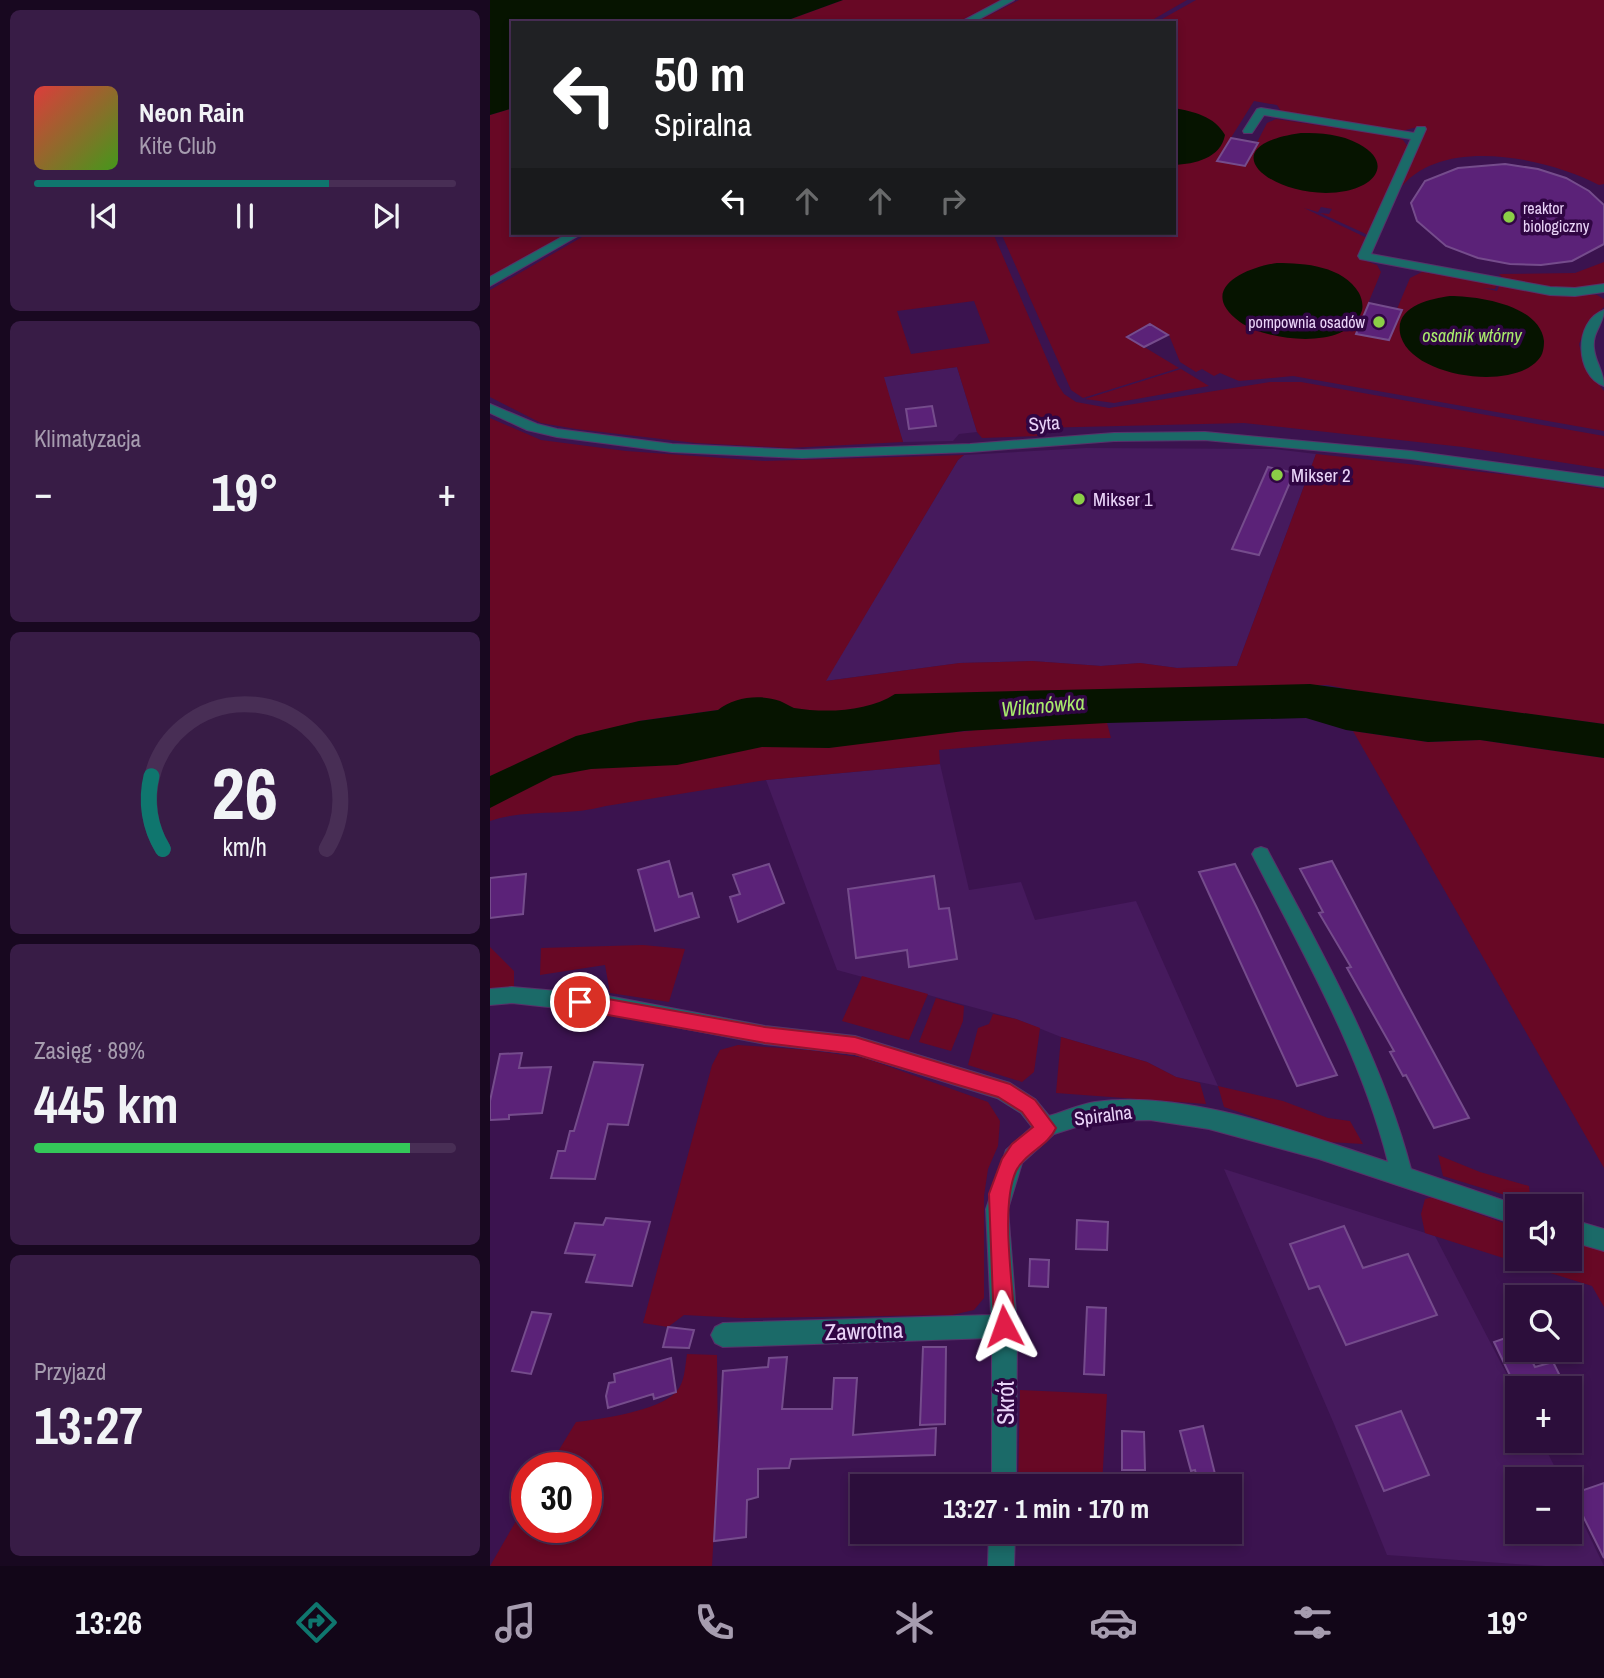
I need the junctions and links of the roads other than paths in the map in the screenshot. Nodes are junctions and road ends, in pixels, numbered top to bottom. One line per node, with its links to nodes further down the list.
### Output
1 (1009, 0): 2 (street)
2 (968, 21)
3 (1248, 131): 6 (street)
4 (573, 235): 5 (street)
5 (490, 282)
6 (1603, 289)
7 (1604, 314): 8 (street)
8 (1604, 383)
9 (490, 408): 10 (street, Syta)
10 (1604, 482)
11 (1261, 854): 14 (street)
12 (490, 997): 13 (street)
13 (1046, 1128): 14 (street, Spiralna); 18 (street, Skrót)
14 (1402, 1176): 15 (street, Spiralna)
15 (1505, 1211)
16 (1582, 1234): 17 (street)
17 (1604, 1240)
18 (1004, 1326): 19 (street, Zawrotna); 20 (street, Skrót)
19 (723, 1335)
20 (1004, 1474)
21 (1002, 1544): 22 (street)
22 (1001, 1566)

